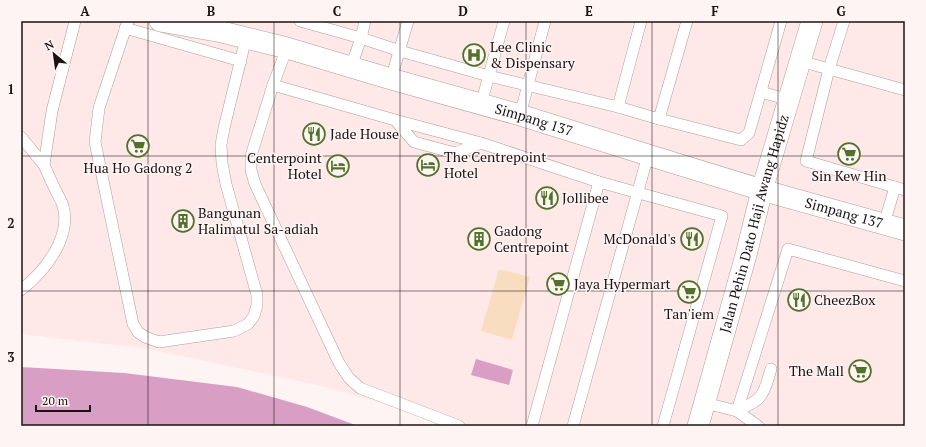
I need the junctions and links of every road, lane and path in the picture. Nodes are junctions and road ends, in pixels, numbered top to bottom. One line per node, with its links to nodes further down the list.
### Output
1 (75, 21): 38 (lane)
2 (160, 21): 14 (street, Simpang 137)
3 (300, 21): 16 (lane)
4 (365, 21): 16 (lane)
5 (408, 21): 18 (lane)
6 (504, 21): 23 (lane)
7 (544, 21): 26 (lane)
8 (641, 21): 31 (lane)
9 (687, 21): 33 (lane)
10 (781, 21): 28 (lane)
11 (812, 21): 20 (street, Jalan Pehin Dato Haji Awang Hapidz)
12 (844, 21): 22 (lane)
13 (127, 25): 19 (lane); 19 (lane)
14 (224, 27): 15 (street, Simpang 137)
15 (246, 38): 17 (street, Simpang 137); 19 (lane)
16 (361, 38): 18 (lane); 21 (lane)
17 (287, 48): 21 (street, Simpang 137); 25 (lane)
18 (400, 51): 23 (lane); 24 (lane)
19 (241, 60)
20 (800, 61): 22 (lane); 29 (street, Jalan Pehin Dato Haji Awang Hapidz)
21 (351, 67): 24 (street, Simpang 137)
22 (829, 69): 27 (lane); 40 (lane)
23 (489, 76): 26 (lane); 30 (lane)
24 (391, 79): 30 (street, Simpang 137)
25 (273, 85): 34 (lane); 50 (lane)
26 (527, 85): 31 (lane); 32 (lane)
27 (905, 90)
28 (761, 92): 29 (lane); 33 (lane)
29 (789, 100): 41 (street, Jalan Pehin Dato Haji Awang Hapidz)
30 (481, 104): 32 (street, Simpang 137)
31 (618, 107): 33 (lane)
32 (520, 115): 37 (street, Simpang 137)
33 (659, 119)
34 (395, 120): 36 (lane); 36 (lane)
35 (21, 138): 38 (lane)
36 (481, 143): 39 (lane)
37 (648, 155): 41 (street, Simpang 137); 42 (lane)
38 (44, 165): 46 (lane)
39 (599, 182): 42 (lane); 51 (lane)
40 (900, 188): 43 (lane)
41 (762, 190): 43 (street, Simpang 137); 48 (street, Jalan Pehin Dato Haji Awang Hapidz)
42 (637, 192): 52 (lane); 53 (lane)
43 (884, 224): 44 (street, Simpang 137)
44 (905, 230)
45 (905, 281): 49 (lane)
46 (23, 285)
47 (772, 369): 49 (lane)
48 (705, 403): 49 (lane); 54 (street, Jalan Pehin Dato Haji Awang Hapidz)
49 (737, 411): 55 (lane)
50 (459, 426)
51 (532, 426)
52 (573, 426)
53 (663, 426)
54 (698, 426)
55 (758, 426)

